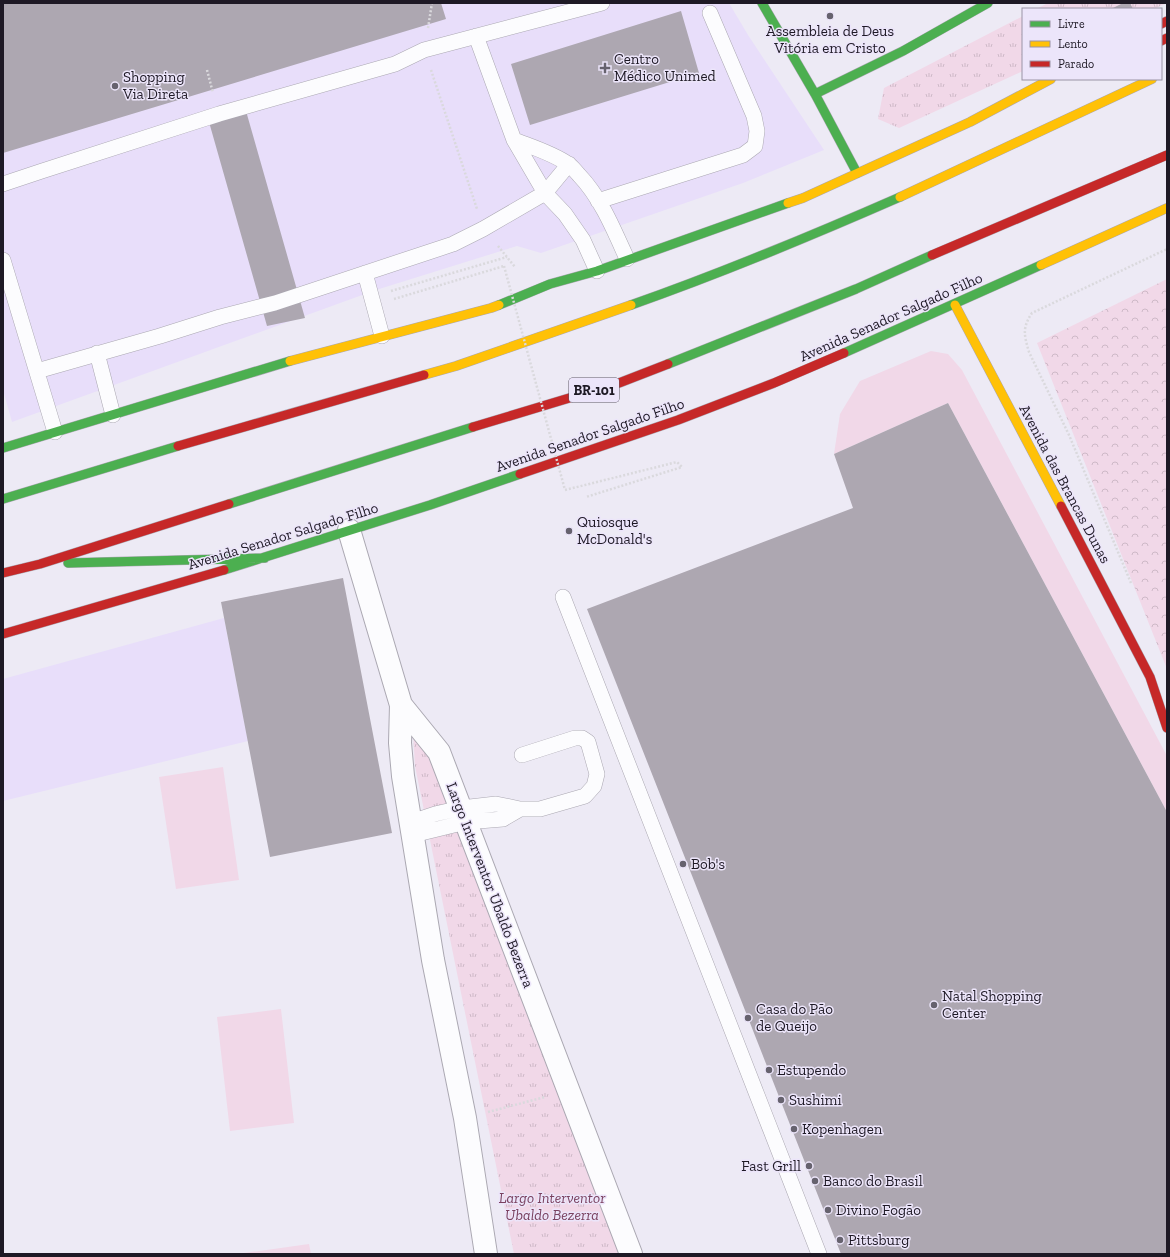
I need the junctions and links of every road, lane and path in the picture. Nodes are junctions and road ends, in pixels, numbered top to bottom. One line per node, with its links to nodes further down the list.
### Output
1 (432, 3): 7 (path)
2 (602, 3): 6 (lane)
3 (762, 3): 10 (main road)
4 (988, 3): 10 (main road)
5 (710, 13): 17 (lane)
6 (476, 36): 7 (lane); 11 (lane)
7 (424, 50): 15 (lane); 19 (path)
8 (1049, 80): 14 (main road)
9 (1150, 80): 36 (main road)
10 (815, 94): 14 (main road)
11 (514, 140): 13 (lane); 16 (lane)
12 (1167, 155): 42 (main road, BR-101)
13 (569, 164): 16 (lane); 17 (lane)
14 (857, 173): 23 (main road)
15 (3, 184)
16 (545, 193): 19 (lane); 25 (lane)
17 (598, 201): 23 (lane)
18 (1167, 208): 29 (main road, Avenida Senador Salgado Filho)
19 (483, 228): 21 (path); 26 (lane)
20 (1167, 249): 44 (path)
21 (507, 257): 24 (path); 27 (path)
22 (3, 260): 32 (lane)
23 (627, 260): 25 (main road)
24 (515, 267)
25 (596, 270): 30 (main road)
26 (365, 273): 30 (lane); 31 (lane)
27 (387, 292)
28 (390, 300): 38 (path, bridge)
29 (955, 305): 40 (main road, Avenida Senador Salgado Filho); 47 (main road, Avenida das Brancas Dunas)
30 (382, 336): 33 (main road)
31 (97, 353): 32 (lane); 33 (lane)
32 (37, 371): 34 (lane)
33 (113, 415): 34 (main road)
34 (54, 432): 35 (main road)
35 (3, 448)
36 (31, 490): 37 (main road); 39 (main road)
37 (3, 492)
38 (586, 497)
39 (3, 499)
40 (349, 530): 41 (main road, Avenida Senador Salgado Filho); 49 (street, Largo Interventor Ubaldo Bezerra)
41 (266, 558): 42 (main road); 46 (main road, Avenida Senador Salgado Filho)
42 (40, 564): 43 (main road, BR-101)
43 (3, 573)
44 (1133, 589)
45 (562, 597): 58 (lane)
46 (3, 634)
47 (1150, 677): 48 (main road, Avenida das Brancas Dunas); 50 (main road, Avenida das Brancas Dunas)
48 (1167, 699)
49 (401, 705): 52 (street, Largo Interventor Ubaldo Bezerra); 53 (street, Largo Interventor Ubaldo Bezerra)
50 (1167, 728)
51 (522, 754): 52 (lane)
52 (464, 815): 53 (lane); 54 (street, Largo Interventor Ubaldo Bezerra)
53 (412, 828): 55 (street, Largo Interventor Ubaldo Bezerra)
54 (569, 1090): 55 (path); 57 (street, Largo Interventor Ubaldo Bezerra)
55 (464, 1118): 56 (street, Largo Interventor Ubaldo Bezerra)
56 (486, 1254)
57 (631, 1254)
58 (819, 1254)

